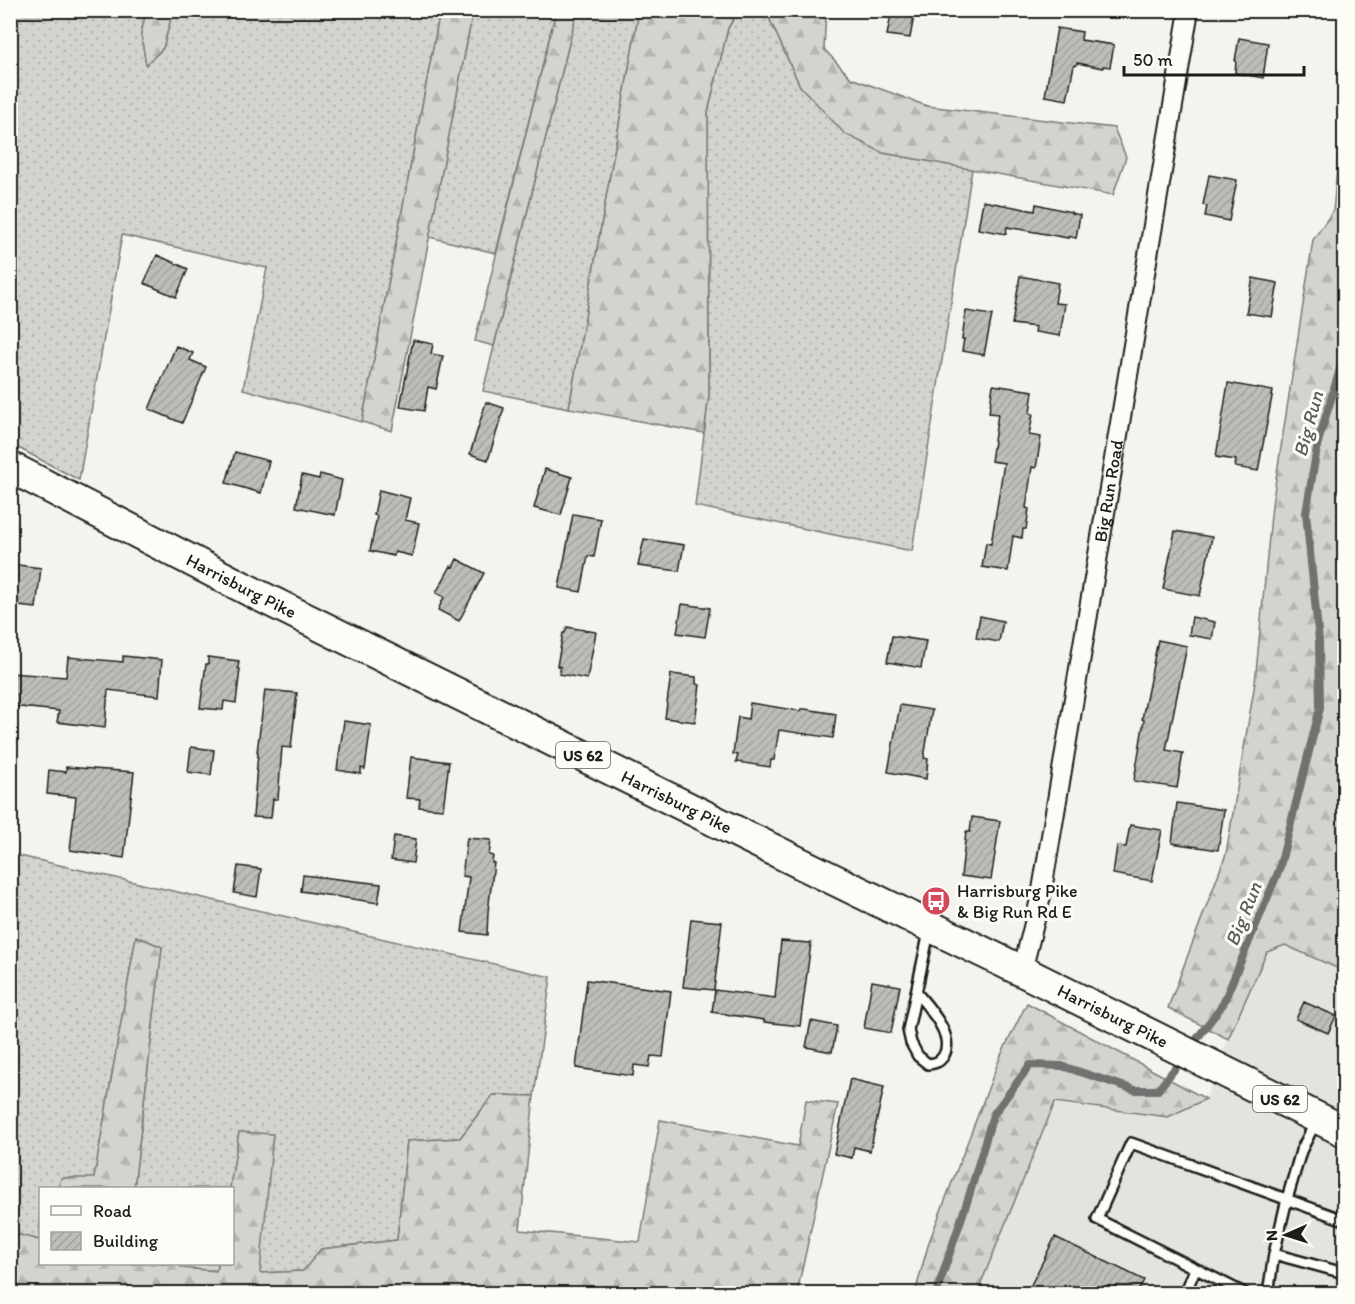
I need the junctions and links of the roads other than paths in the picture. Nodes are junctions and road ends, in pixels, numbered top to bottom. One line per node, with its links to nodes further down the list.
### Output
1 (1190, 10): 4 (street, Big Run Road)
2 (10, 466): 3 (main road, Harrisburg Pike / US 62)
3 (930, 926): 4 (main road, Harrisburg Pike / US 62); 5 (lane)
4 (1022, 971): 6 (main road, Harrisburg Pike / US 62)
5 (916, 992): 5 (lane)
6 (1318, 1117): 7 (main road, Harrisburg Pike / US 62); 8 (lane)
7 (1344, 1131)
8 (1287, 1199): 9 (lane); 10 (lane); 11 (lane)
9 (1344, 1220)
10 (1274, 1254): 12 (lane); 15 (lane)
11 (1195, 1269): 13 (lane); 14 (lane)
12 (1344, 1273)
13 (1185, 1293)
14 (1246, 1293)
15 (1268, 1293)

